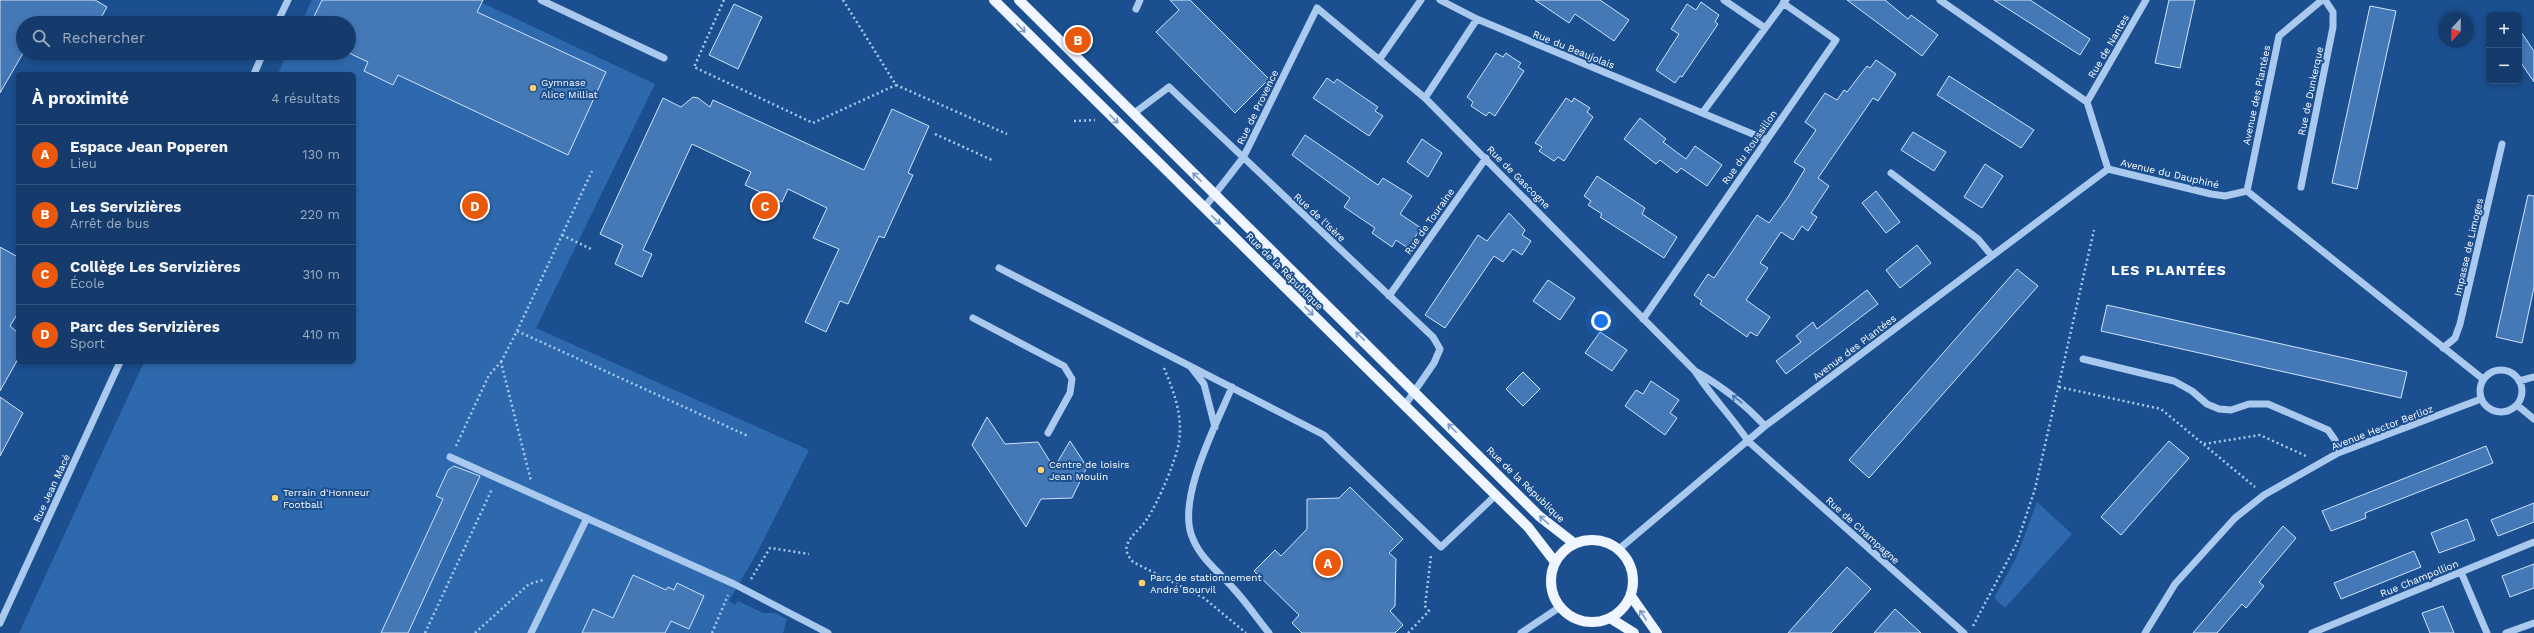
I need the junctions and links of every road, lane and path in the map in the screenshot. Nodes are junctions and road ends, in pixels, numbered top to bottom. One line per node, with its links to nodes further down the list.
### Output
1 (288, 0): 18 (street)
2 (541, 0): 21 (street)
3 (724, 0): 25 (path)
4 (843, 0): 25 (path)
5 (994, 0): 45 (main road, Rue de la République, one-way to 45)
6 (1018, 0): 29 (main road, Rue de la République)
7 (1140, 0): 17 (street)
8 (1421, 0): 23 (street)
9 (1440, 0): 19 (street, Rue du Beaujolais)
10 (1724, 0): 20 (street)
11 (1940, 0): 27 (street)
12 (2146, 0): 27 (street, Rue de Nantes)
13 (2322, 0): 43 (street, Avenue des Plantées)
14 (2325, 0): 42 (street, Rue de Dunkerque)
15 (1785, 2): 20 (street); 34 (street, Rue du Roussillon)
16 (1317, 8): 23 (street, Rue de Gascogne); 36 (street, Rue de Provence)
17 (1136, 9)
18 (280, 16)
19 (1477, 19): 26 (street); 28 (street, Rue du Beaujolais)
20 (1764, 28): 28 (street)
21 (664, 58)
22 (260, 60): 24 (street)
23 (1379, 60): 26 (street, Rue de Gascogne)
24 (255, 72)
25 (896, 85): 33 (path)
26 (1425, 98): 37 (street, Rue de Gascogne)
27 (2087, 102): 39 (street, Avenue du Dauphiné)
28 (1703, 112): 34 (street, Rue du Beaujolais)
29 (1133, 114): 36 (street, Rue de l'Isère); 44 (main road, Rue de la République, one-way to 29)
30 (1095, 120): 31 (path)
31 (1074, 121)
32 (935, 134): 38 (path)
33 (1007, 134)
34 (1767, 140): 53 (street, Rue du Roussillon)
35 (2502, 144): 56 (street, Impasse de Limoges)
36 (1244, 158): 44 (street, Rue de Provence); 51 (street, Rue de l'Isère)
37 (1486, 158): 51 (street, Rue de Touraine); 53 (street, Rue de Gascogne)
38 (994, 161)
39 (2108, 169): 43 (street, Avenue du Dauphiné); 49 (street, Avenue des Plantées)
40 (592, 172): 47 (path)
41 (1891, 173): 49 (street)
42 (2301, 187)
43 (2246, 190): 56 (street)
44 (1216, 196): 45 (street, Rue de Provence); 67 (main road, Rue de la République, one-way to 44)
45 (1204, 208): 69 (main road, Rue de la République, one-way to 69)
46 (2094, 230): 66 (path)
47 (562, 235): 48 (path); 54 (path)
48 (593, 250)
49 (1992, 256): 72 (street, Avenue des Plantées)
50 (999, 268): 55 (street)
51 (1389, 296): 67 (street, Rue de l'Isère)
52 (973, 318): 74 (street)
53 (1643, 319): 61 (street, Rue de Gascogne)
54 (517, 331): 58 (path); 75 (path)
55 (1156, 348): 60 (street); 107 (path)
56 (2443, 348): 63 (street)
57 (2083, 359): 78 (street)
58 (501, 362): 79 (path); 82 (path)
59 (119, 364): 99 (street, Rue Jean Macé)
60 (1190, 365): 65 (street); 73 (street)
61 (1695, 371): 72 (street, Rue de Gascogne, one-way to 61); 76 (street, Rue de Gascogne)
62 (2534, 377): 64 (street)
63 (2483, 379): 64 (street); 68 (street)
64 (2519, 381): 70 (street)
65 (1232, 387): 73 (street); 88 (street)
66 (2059, 387): 77 (path); 101 (path)
67 (1415, 391): 69 (street, Rue de l'Isère); 87 (main road, Rue de la République, one-way to 67)
68 (2481, 399): 70 (street); 78 (street, Avenue Hector Berlioz)
69 (1405, 405): 83 (main road, Rue de la République)
70 (2517, 405): 71 (street)
71 (2534, 419)
72 (1765, 426): 76 (street, Avenue des Plantées)
73 (1215, 427): 108 (street)
74 (1048, 433)
75 (748, 436)
76 (1748, 441): 89 (street, Avenue des Plantées); 113 (street, Rue de Champagne)
77 (2204, 445): 80 (path); 84 (path)
78 (2338, 453): 80 (street, Avenue Hector Berlioz)
79 (450, 457): 81 (street)
80 (2320, 463): 84 (street, Avenue Hector Berlioz)
81 (497, 478): 82 (street); 102 (path)
82 (535, 495): 85 (street)
83 (1496, 495): 88 (street); 91 (main road, Rue de la République)
84 (2264, 495): 114 (street, Avenue Hector Berlioz)
85 (587, 518): 93 (street); 94 (street)
86 (2534, 542): 92 (street, Rue Champollion)
87 (1575, 544): 89 (main road); 91 (main road)
88 (1440, 547): 109 (path)
89 (1619, 550): 96 (main road)
90 (809, 554): 95 (path)
91 (1555, 562): 97 (main road)
92 (2461, 572): 115 (street, Rue Champollion); 116 (street)
93 (559, 576): 103 (path); 104 (street)
94 (734, 584): 95 (street); 105 (path)
95 (744, 590): 106 (street)
96 (1631, 596): 98 (main road); 112 (main road, one-way to 96)
97 (1560, 607): 98 (main road); 110 (street)
98 (1610, 618): 111 (main road)
99 (0, 622)
100 (2534, 623): 117 (street)
101 (1972, 627)
102 (425, 633)
103 (475, 633)
104 (531, 633)
105 (712, 633)
106 (828, 633)
107 (1246, 633)
108 (1269, 633)
109 (1408, 633)
110 (1521, 633)
111 (1634, 633)
112 (1657, 633)
113 (1964, 633)
114 (2145, 633)
115 (2312, 633)
116 (2487, 633)
117 (2506, 633)

